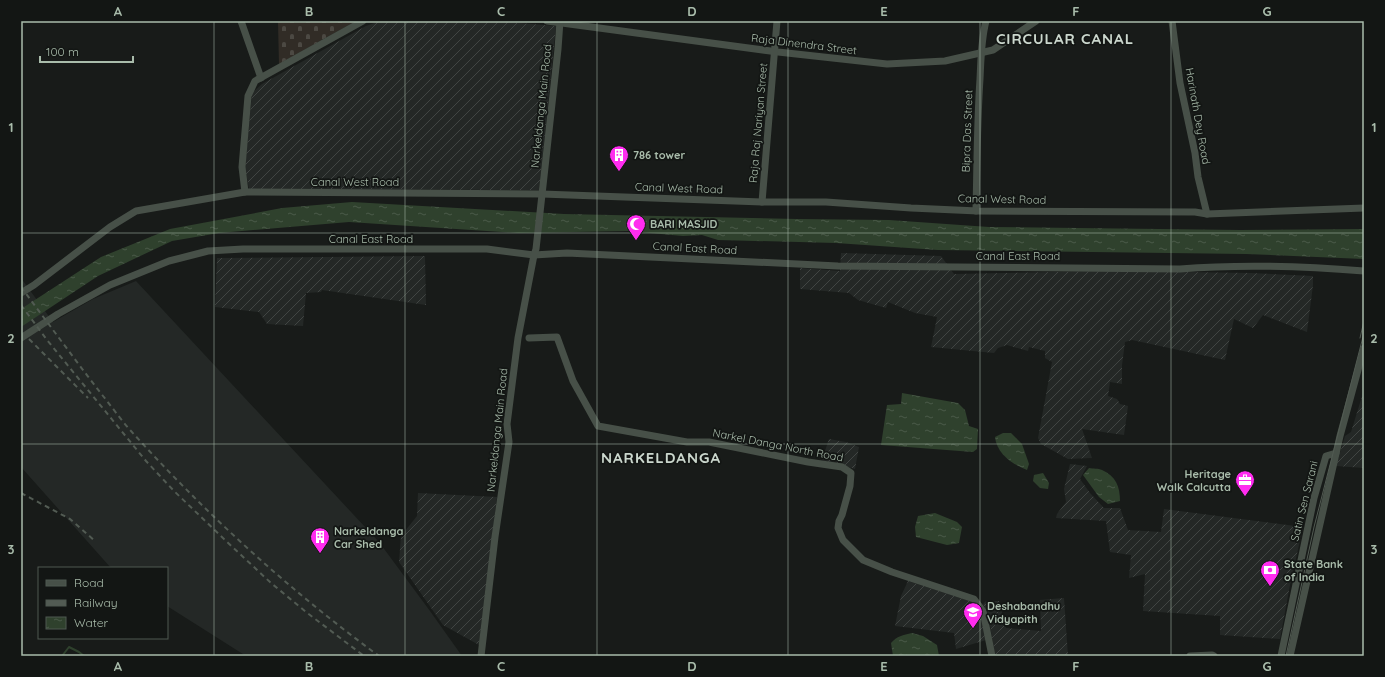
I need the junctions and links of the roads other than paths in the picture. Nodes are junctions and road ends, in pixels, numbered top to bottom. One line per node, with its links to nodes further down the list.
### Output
1 (241, 21): 11 (main road)
2 (363, 21): 11 (main road)
3 (547, 21): 8 (main road, Raja Dinendra Street)
4 (777, 21): 9 (main road, Raja Raj Nariyan Street)
5 (986, 21): 10 (main road, Bipra Das Street)
6 (1036, 21): 10 (main road, Raja Dinendra Street)
7 (1172, 21): 17 (main road, Harinath Dey Road)
8 (560, 22): 9 (main road, Raja Dinendra Street); 13 (main road, Narkeldanga Main Road)
9 (775, 52): 10 (main road, Raja Dinendra Street); 14 (main road, Raja Raj Nariyan Street)
10 (982, 52): 16 (main road, Bipra Das Street)
11 (261, 78): 12 (main road)
12 (245, 192): 13 (main road, Canal West Road); 20 (main road, Canal West Road)
13 (542, 194): 14 (main road, Canal West Road); 18 (main road, Narkeldanga Main Road)
14 (762, 202): 16 (main road, Canal West Road)
15 (1364, 208): 17 (main road, Canal West Road)
16 (976, 211): 17 (main road, Canal West Road)
17 (1207, 214)
18 (535, 252): 19 (main road, Canal East Road); 21 (main road, Canal East Road); 25 (main road, Narkeldanga Main Road)
19 (1364, 271)
20 (21, 293)
21 (21, 338)
22 (529, 338): 26 (main road, Narkel Danga North Road)
23 (1364, 348): 24 (main road, Satin Sen Sarani)
24 (1336, 453): 29 (main road, Satin Sen Sarani); 30 (main road, Satin Sen Sarani)
25 (481, 656)
26 (992, 656)
27 (1190, 656): 28 (main road)
28 (1214, 656)
29 (1280, 656)
30 (1290, 656)

